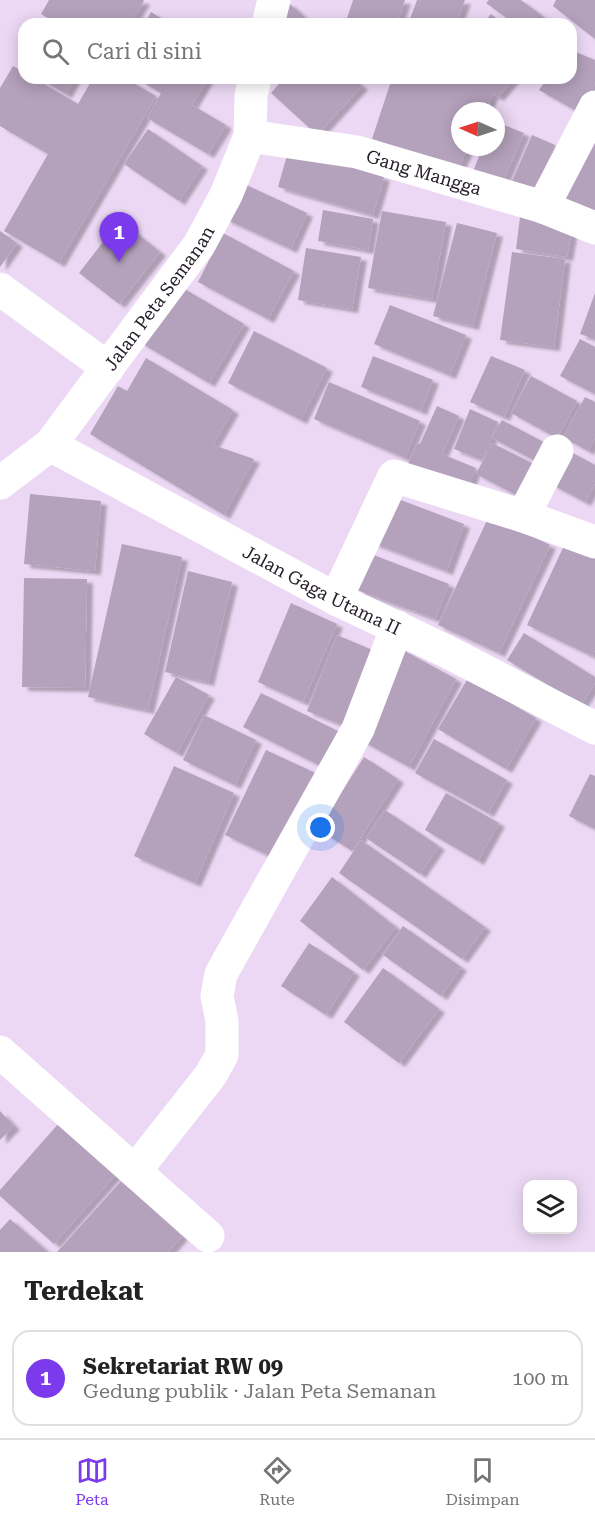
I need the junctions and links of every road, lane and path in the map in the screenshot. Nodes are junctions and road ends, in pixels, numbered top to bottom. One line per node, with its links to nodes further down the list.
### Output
1 (274, 0): 2 (street)
2 (270, 18)
3 (254, 84): 5 (street, Jalan Peta Semanan)
4 (595, 107): 6 (street)
5 (249, 136): 6 (street, Gang Mangga); 9 (street, Jalan Peta Semanan)
6 (543, 207): 7 (street, Gang Mangga)
7 (595, 228)
8 (0, 290): 9 (street)
9 (108, 368): 10 (street, Jalan Peta Semanan)
10 (50, 445): 12 (street, Jalan Peta Semanan); 15 (street, Jalan Gaga Utama II)
11 (557, 451): 13 (street)
12 (0, 483)
13 (523, 516): 14 (street); 15 (street)
14 (595, 542)
15 (336, 599): 16 (street, Jalan Gaga Utama II)
16 (397, 627): 17 (street, Jalan Gaga Utama II); 19 (street)
17 (595, 728)
18 (0, 1052): 19 (street)
19 (135, 1171): 20 (street)
20 (208, 1236)

